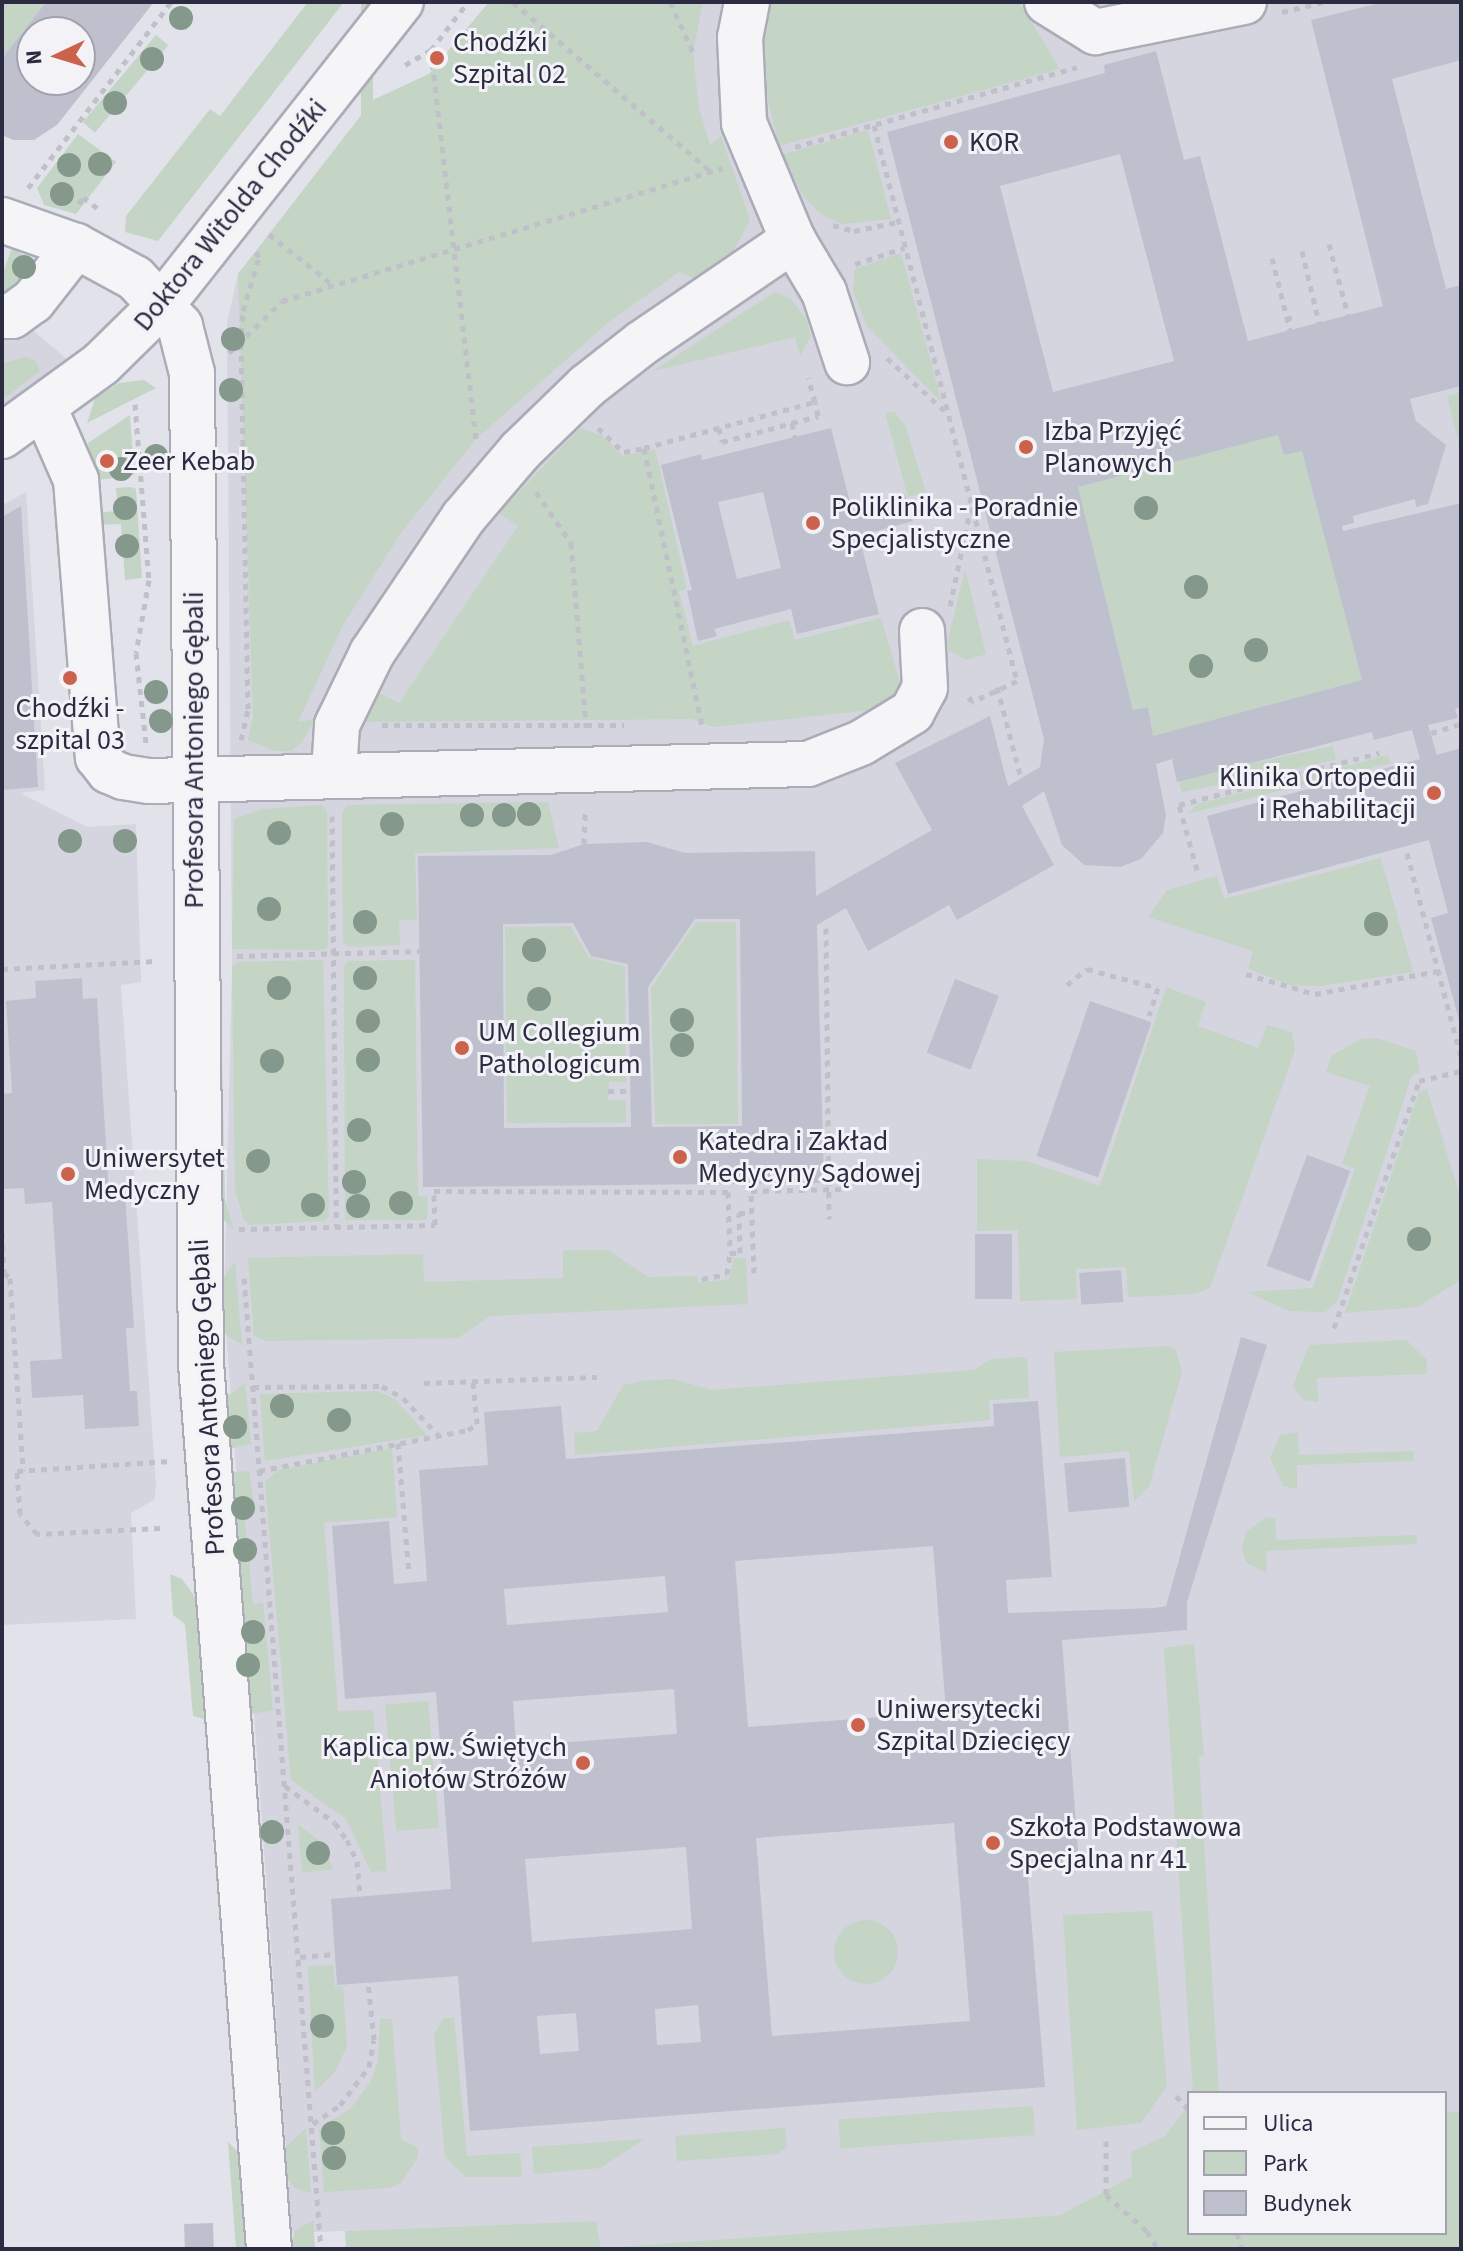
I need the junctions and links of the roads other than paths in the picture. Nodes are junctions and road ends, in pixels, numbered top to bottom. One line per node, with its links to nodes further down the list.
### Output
1 (401, 2): 8 (street, Doktora Witolda Chodźki)
2 (747, 2): 6 (street)
3 (1047, 2): 4 (street)
4 (1244, 2)
5 (11, 209): 7 (street, Profesora Antoniego Gębali)
6 (793, 240): 10 (street); 14 (street)
7 (76, 246): 8 (street, Profesora Antoniego Gębali); 9 (street)
8 (163, 303): 11 (street, Doktora Witolda Chodźki); 15 (street, Profesora Antoniego Gębali)
9 (2, 316)
10 (846, 363)
11 (44, 407): 12 (street, Doktora Witolda Chodźki); 15 (street)
12 (2, 436)
13 (934, 626): 14 (street)
14 (334, 773): 15 (street)
15 (195, 780): 16 (street, Profesora Antoniego Gębali)
16 (269, 2229)

